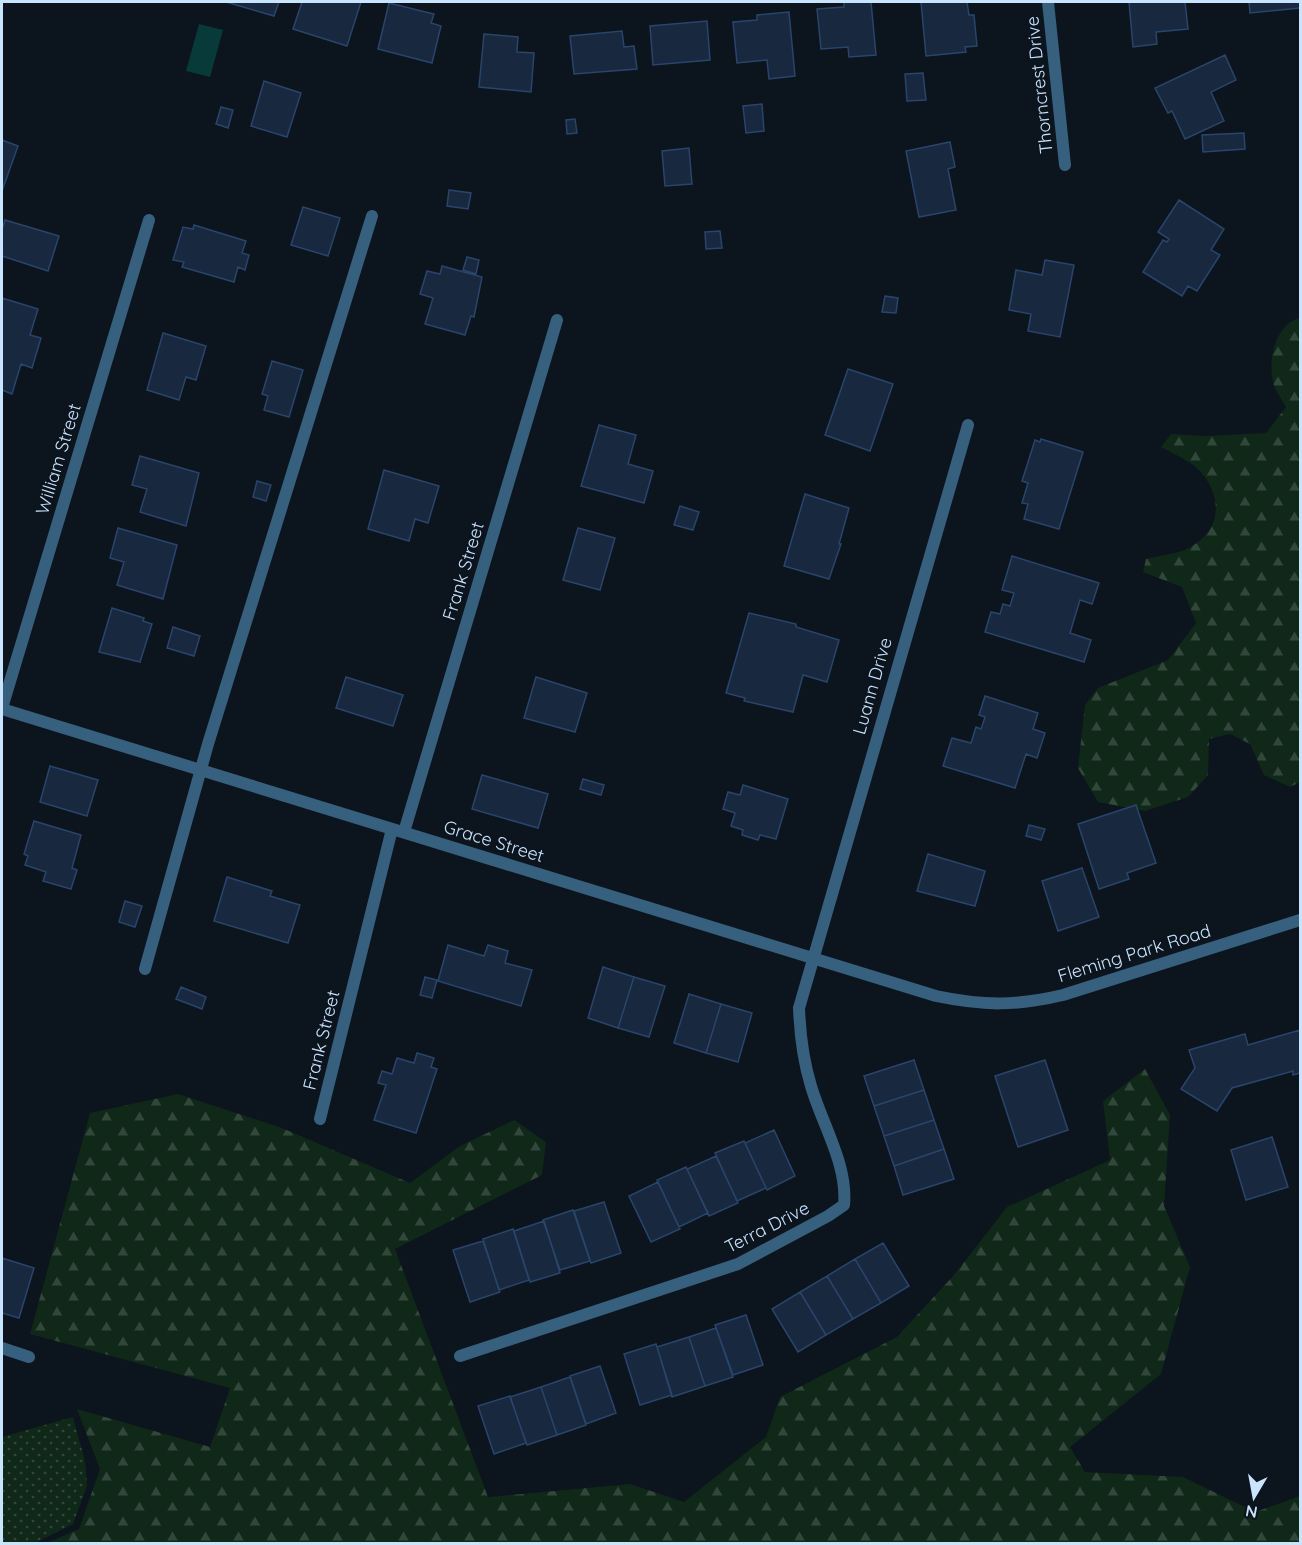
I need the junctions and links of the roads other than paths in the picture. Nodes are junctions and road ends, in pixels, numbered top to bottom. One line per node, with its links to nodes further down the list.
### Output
1 (1048, 2): 2 (street, Thorncrest Drive)
2 (1065, 165)
3 (372, 216): 8 (street)
4 (148, 220): 7 (street, William Street)
5 (557, 320): 9 (street, Frank Street)
6 (968, 425): 11 (street, Luann Drive)
7 (2, 708): 8 (street, Grace Street)
8 (201, 770): 9 (street, Grace Street); 12 (street)
9 (398, 831): 11 (street, Grace Street); 14 (street, Frank Street)
10 (1300, 920): 13 (street, Fleming Park Road)
11 (811, 957): 13 (street, Grace Street); 16 (street, Terra Drive)
12 (145, 969)
13 (976, 1004)
14 (320, 1119)
15 (2, 1348): 17 (street)
16 (460, 1356)
17 (29, 1357)

